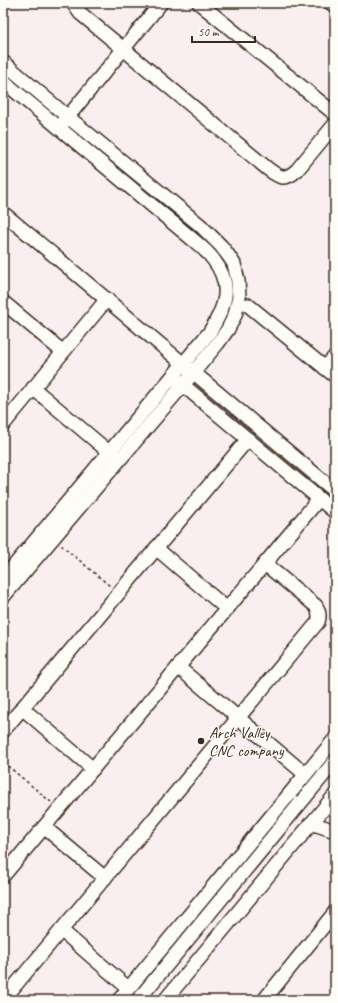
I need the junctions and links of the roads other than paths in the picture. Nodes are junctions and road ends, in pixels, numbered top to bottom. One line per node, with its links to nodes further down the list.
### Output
1 (73, 3): 6 (street)
2 (161, 3): 6 (street)
3 (199, 3): 9 (street)
4 (331, 3): 5 (street)
5 (335, 6)
6 (123, 49): 10 (street); 11 (street)
7 (3, 62): 10 (street)
8 (3, 81): 12 (street)
9 (335, 114)
10 (68, 118): 12 (street); 13 (street)
11 (335, 124)
12 (59, 128): 14 (street)
13 (137, 174): 14 (street); 23 (street)
14 (128, 185): 21 (street)
15 (3, 213): 16 (street)
16 (107, 299): 19 (street); 21 (street)
17 (3, 302): 19 (street)
18 (248, 305): 22 (street)
19 (63, 352): 26 (street)
20 (335, 356): 22 (street)
21 (183, 364): 23 (street); 24 (street)
22 (330, 372)
23 (194, 373): 25 (street); 28 (street)
24 (173, 376): 25 (street); 31 (street)
25 (183, 385): 29 (street); 31 (street)
26 (33, 388): 27 (street); 31 (street)
27 (3, 425)
28 (269, 436): 30 (street); 32 (street)
29 (248, 439): 30 (street); 35 (street)
30 (259, 449): 33 (street)
31 (114, 456): 36 (street); 36 (street)
32 (334, 489)
33 (319, 499): 34 (street); 37 (street)
34 (335, 512)
35 (156, 548): 40 (street); 42 (street)
36 (25, 563): 38 (street); 39 (street)
37 (265, 564): 40 (street); 43 (street)
38 (3, 579)
39 (3, 597)
40 (227, 609): 41 (street)
41 (178, 667): 43 (street); 47 (street)
42 (22, 708): 44 (street); 47 (street)
43 (238, 718): 48 (street); 56 (street)
44 (3, 731)
45 (335, 739): 48 (street)
46 (335, 761): 51 (street)
47 (93, 769): 53 (street)
48 (306, 774): 50 (street)
49 (335, 794): 52 (street)
50 (288, 796): 51 (street); 58 (street)
51 (299, 804): 60 (street)
52 (310, 824): 54 (street); 65 (street)
53 (44, 827): 55 (street); 56 (street)
54 (335, 831)
55 (3, 876)
56 (105, 878): 59 (street)
57 (335, 914): 66 (street)
58 (177, 928): 60 (street); 61 (street)
59 (61, 930): 61 (street); 62 (street)
60 (189, 939): 64 (street)
61 (128, 988): 63 (street)
62 (3, 1000)
63 (118, 1000)
64 (138, 1000)
65 (165, 1000)
66 (264, 1000)

